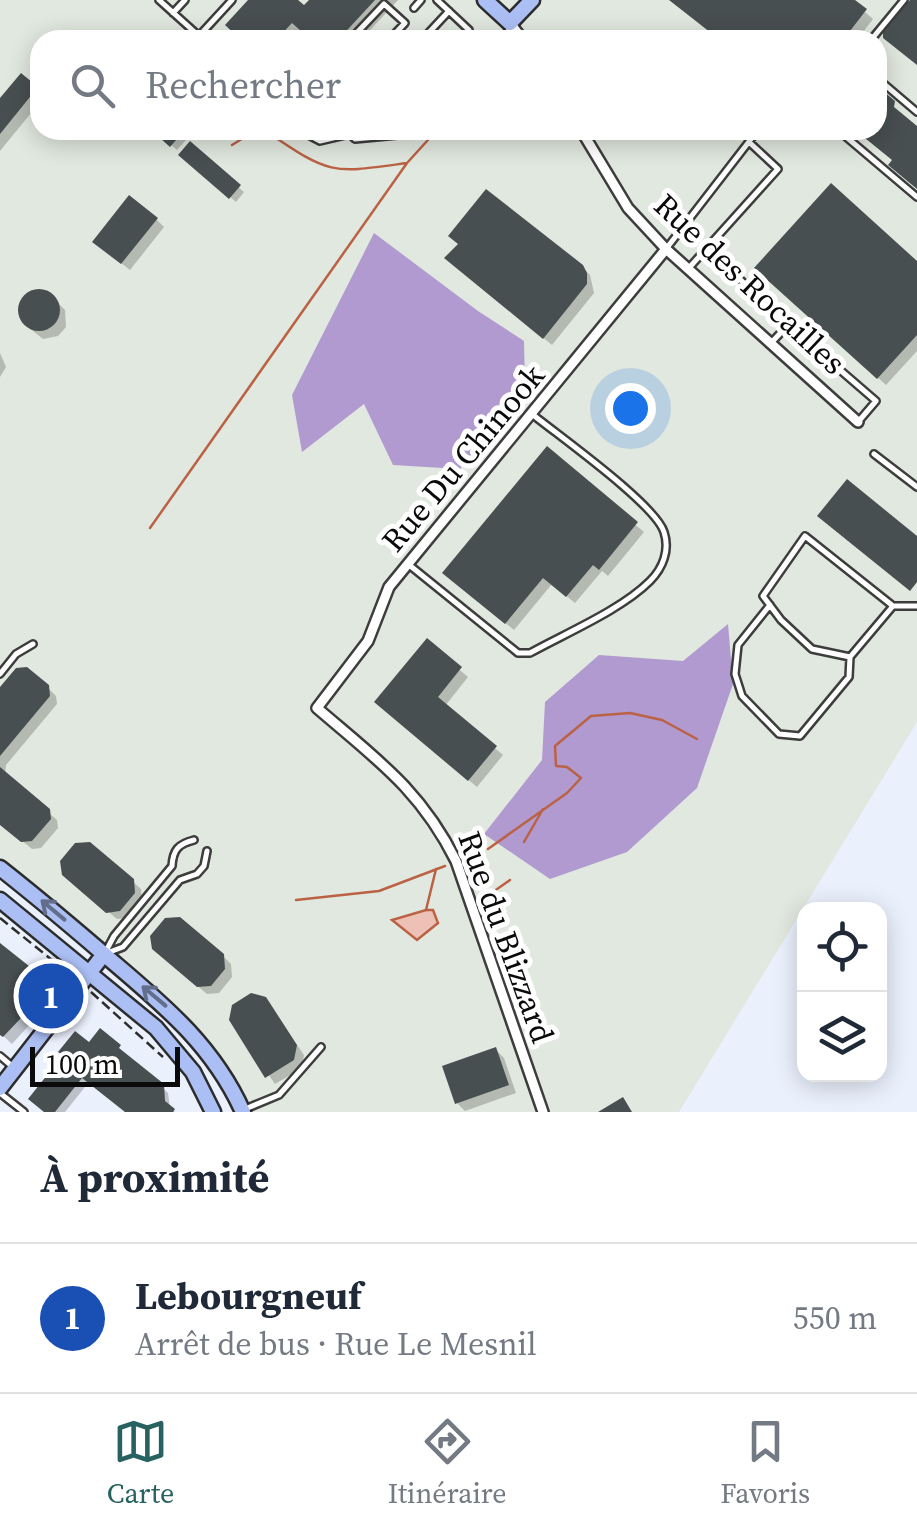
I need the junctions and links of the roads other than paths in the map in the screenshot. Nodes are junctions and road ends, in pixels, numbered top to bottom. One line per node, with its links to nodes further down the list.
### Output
1 (159, 0): 11 (lane)
2 (185, 0): 11 (lane)
3 (232, 0): 14 (lane)
4 (421, 0): 9 (lane)
5 (437, 0): 10 (lane)
6 (486, 0): 12 (main road)
7 (532, 0): 12 (main road)
8 (904, 0): 21 (lane)
9 (414, 8)
10 (448, 11): 17 (lane); 18 (lane)
11 (174, 13): 13 (lane)
12 (511, 25): 19 (lane); 20 (street)
13 (193, 30)
14 (208, 30)
15 (359, 30): 16 (lane)
16 (399, 30)
17 (431, 30)
18 (469, 30)
19 (507, 30)
20 (515, 30)
21 (879, 30)
22 (887, 86): 23 (lane)
23 (917, 112)
24 (587, 140): 29 (street, Rue des Rocailles)
25 (850, 140): 27 (lane)
26 (749, 142): 28 (lane); 29 (lane)
27 (917, 197)
28 (707, 248): 30 (lane); 31 (lane)
29 (666, 250): 30 (street, Rue des Rocailles); 33 (street, Rue Du Chinook)
30 (688, 269): 32 (street, Rue des Rocailles)
31 (788, 325): 32 (lane); 34 (lane)
32 (771, 343): 34 (street, Rue des Rocailles)
33 (532, 414): 37 (street, Rue Du Chinook); 37 (lane)
34 (858, 422)
35 (874, 454): 36 (lane)
36 (917, 487)
37 (408, 564): 44 (street, Rue Du Chinook)
38 (770, 605): 39 (lane); 42 (lane); 42 (lane)
39 (893, 606): 40 (lane); 42 (lane)
40 (917, 606)
41 (33, 644): 43 (lane)
42 (850, 658)
43 (0, 674)
44 (317, 708): 58 (street, Rue du Blizzard)
45 (194, 840): 49 (lane)
46 (207, 850): 49 (lane)
47 (0, 868): 49 (main road, one-way to 47)
48 (0, 900): 50 (main road)
49 (104, 954): 50 (main road); 55 (main road, one-way to 49)
50 (89, 974): 53 (main road); 57 (main road)
51 (321, 1047): 55 (lane)
52 (0, 1056): 53 (lane)
53 (15, 1069): 54 (main road)
54 (0, 1090): 56 (lane)
55 (243, 1111)
56 (24, 1112)
57 (213, 1112)
58 (543, 1112)

